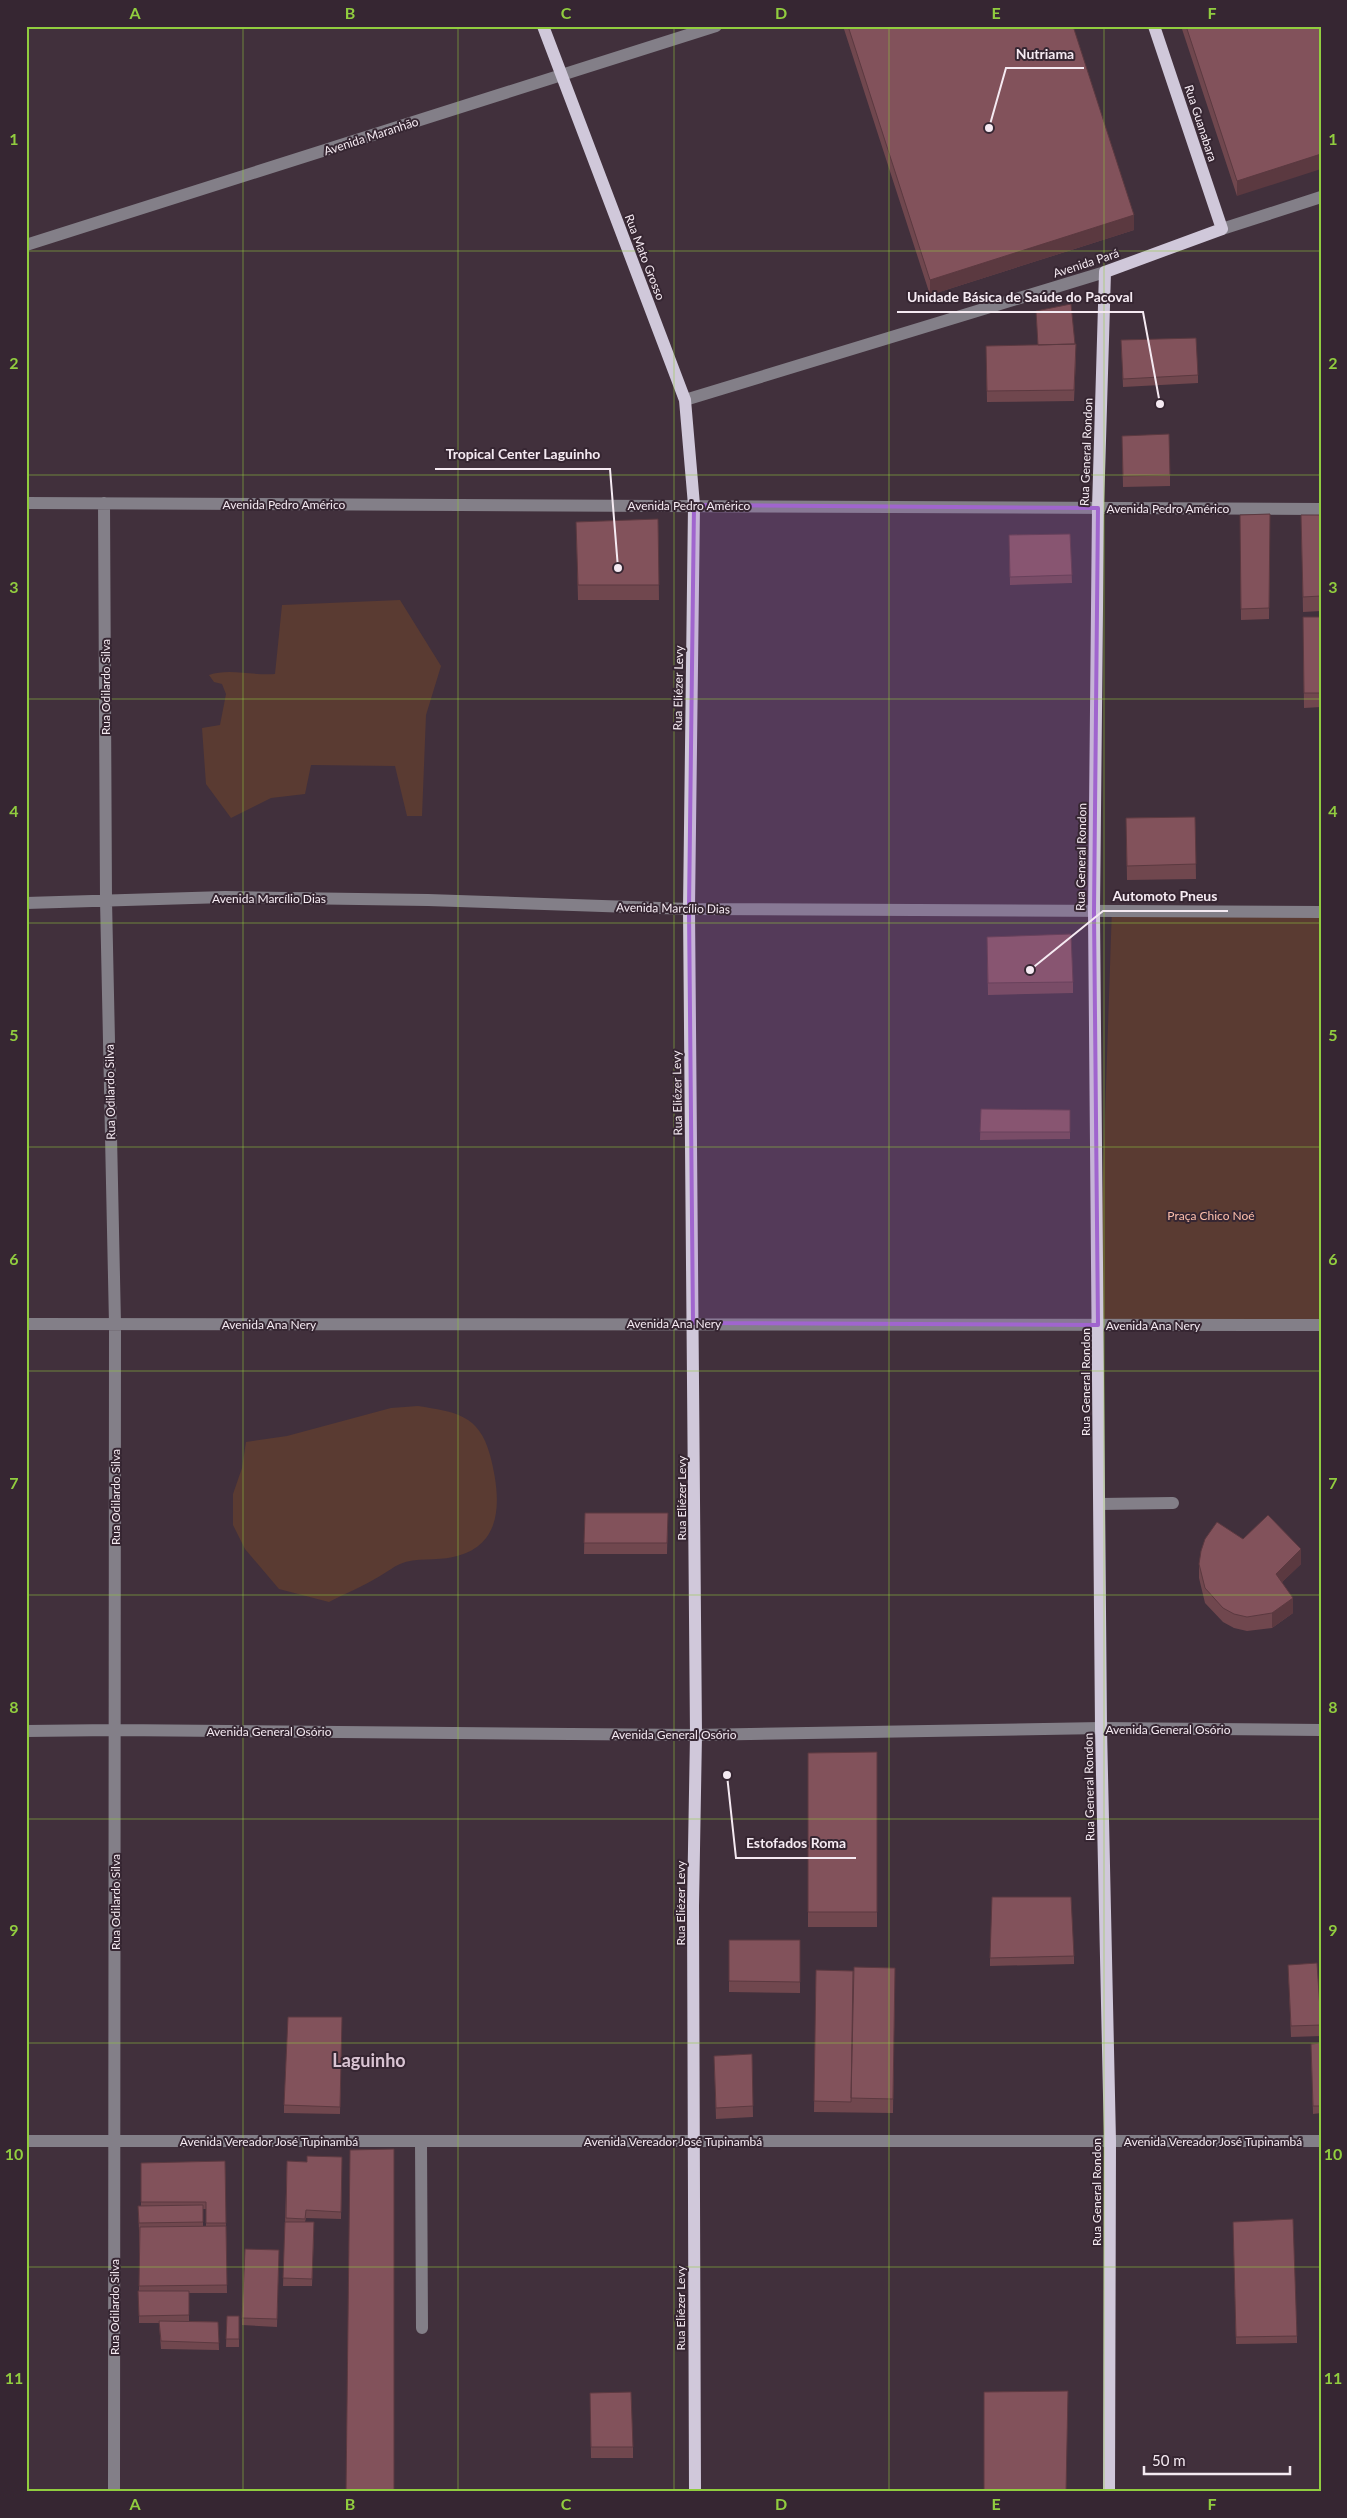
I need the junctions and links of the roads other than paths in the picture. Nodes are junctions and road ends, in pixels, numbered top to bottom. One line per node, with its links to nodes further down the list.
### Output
1 (543, 26): 4 (main road, Rua Mato Grosso)
2 (716, 26): 4 (street, Avenida Maranhão)
3 (1154, 26): 6 (main road, Rua Guanabara)
4 (560, 76): 7 (street, Avenida Maranhão); 9 (main road, Rua Mato Grosso)
5 (1321, 197): 6 (street, Avenida Pará)
6 (1222, 229): 8 (main road, Avenida Pará)
7 (26, 245)
8 (1104, 272): 9 (street, Avenida Pará); 13 (main road, Rua General Rondon)
9 (685, 400): 12 (main road, Rua Mato Grosso)
10 (26, 503): 11 (street, Avenida Pedro Américo)
11 (104, 503): 12 (street, Avenida Pedro Américo); 15 (street, Rua Odilardo Silva)
12 (694, 505): 13 (street, Avenida Pedro Américo); 17 (main road, Rua Eliézer Levy)
13 (1098, 508): 14 (street, Avenida Pedro Américo); 18 (main road, Rua General Rondon)
14 (1321, 509)
15 (106, 900): 16 (street, Avenida Marcílio Dias); 17 (street, Avenida Marcílio Dias); 22 (street, Rua Odilardo Silva)
16 (26, 903)
17 (689, 909): 18 (street, Avenida Marcílio Dias); 20 (main road, Rua Eliézer Levy)
18 (1094, 912): 19 (street, Avenida Marcílio Dias); 23 (main road, Rua General Rondon)
19 (1321, 912)
20 (693, 1323): 22 (street, Avenida Ana Nery); 23 (street, Avenida Ana Nery); 31 (main road, Rua Eliézer Levy)
21 (26, 1324): 22 (street, Avenida Ana Nery)
22 (115, 1324): 28 (street, Rua Odilardo Silva)
23 (1098, 1325): 24 (street, Avenida Ana Nery); 26 (main road, Rua General Rondon)
24 (1321, 1325)
25 (1173, 1503): 26 (street)
26 (1100, 1504): 27 (main road, Rua General Rondon)
27 (1101, 1728): 29 (street, Avenida General Osório); 31 (street, Avenida General Osório); 35 (main road, Rua General Rondon)
28 (115, 1730): 30 (street, Avenida General Osório); 31 (street, Avenida General Osório); 32 (street, Rua Odilardo Silva)
29 (1321, 1730)
30 (26, 1731)
31 (696, 1735): 34 (main road, Rua Eliézer Levy)
32 (115, 2141): 33 (street, Avenida Vereador José Tupinambá); 37 (street, Avenida Vereador José Tupinambá); 39 (street, Rua Odilardo Silva)
33 (421, 2141): 34 (street, Avenida Vereador José Tupinambá); 38 (street)
34 (694, 2141): 35 (street, Avenida Vereador José Tupinambá); 40 (main road, Rua Eliézer Levy)
35 (1110, 2141): 36 (street, Avenida Vereador José Tupinambá); 41 (main road, Rua General Rondon)
36 (1321, 2141)
37 (26, 2142)
38 (422, 2328)
39 (114, 2492)
40 (695, 2492)
41 (1109, 2492)

